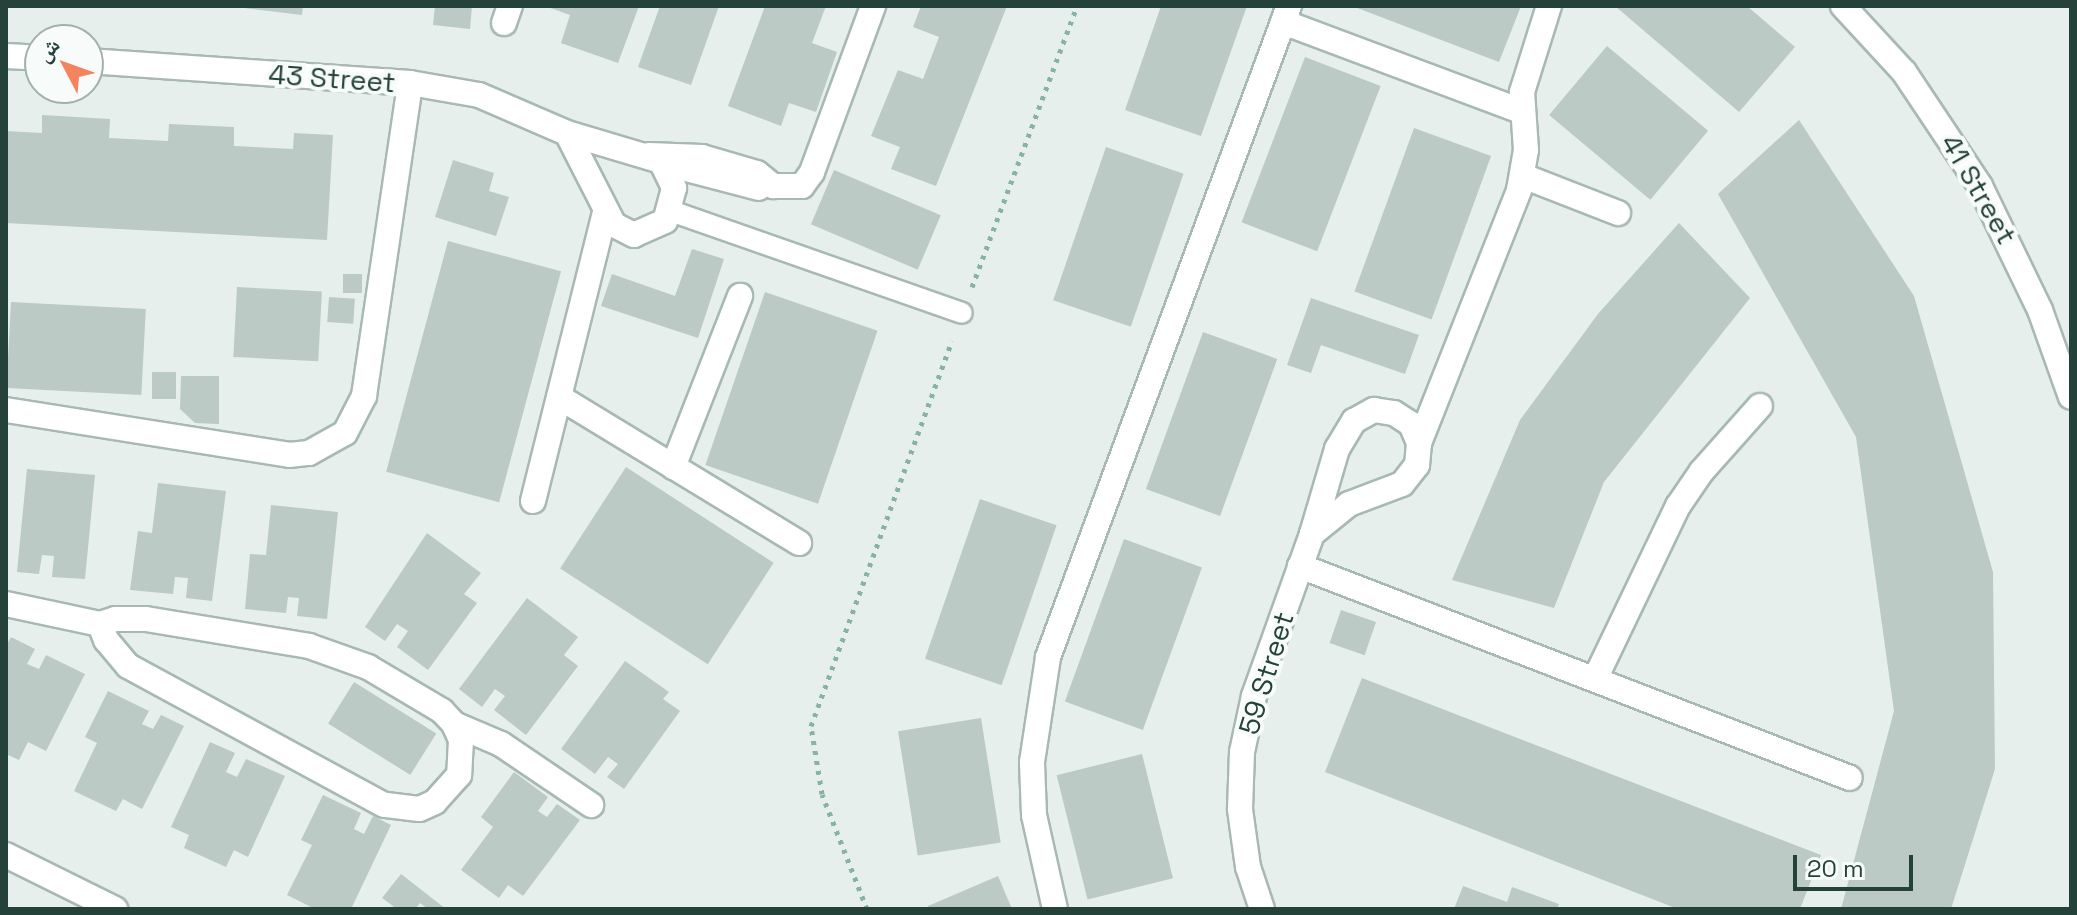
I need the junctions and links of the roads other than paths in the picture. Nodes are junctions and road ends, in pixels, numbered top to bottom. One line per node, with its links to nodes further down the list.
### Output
1 (873, 6): 9 (street, 43 Street)
2 (1549, 6): 7 (street)
3 (1843, 6): 17 (street, 41 Street)
4 (1286, 14): 7 (street); 34 (street)
5 (104, 62): 6 (street, 43 Street)
6 (410, 83): 8 (street, 43 Street); 19 (street)
7 (1521, 111): 10 (street)
8 (567, 133): 9 (street, 43 Street); 12 (street)
9 (655, 158): 11 (street)
10 (1523, 176): 13 (street); 20 (street)
11 (671, 211): 12 (street); 15 (lane)
12 (605, 213): 16 (street)
13 (1618, 213)
14 (740, 296): 21 (street)
15 (962, 313)
16 (559, 397): 21 (street); 22 (street)
17 (2071, 397)
18 (1760, 406): 28 (street)
19 (6, 410)
20 (1419, 443): 23 (street); 23 (street, 59 Street)
21 (673, 467): 24 (street)
22 (533, 501)
23 (1312, 534): 25 (street, 59 Street)
24 (799, 543)
25 (1300, 566): 28 (street); 35 (street, 59 Street)
26 (6, 604): 27 (street)
27 (100, 624): 29 (street); 29 (street)
28 (1595, 679): 30 (street)
29 (454, 724): 31 (street)
30 (1850, 778)
31 (591, 805)
32 (10, 865): 33 (street)
33 (115, 909)
34 (1055, 909)
35 (1262, 909)

